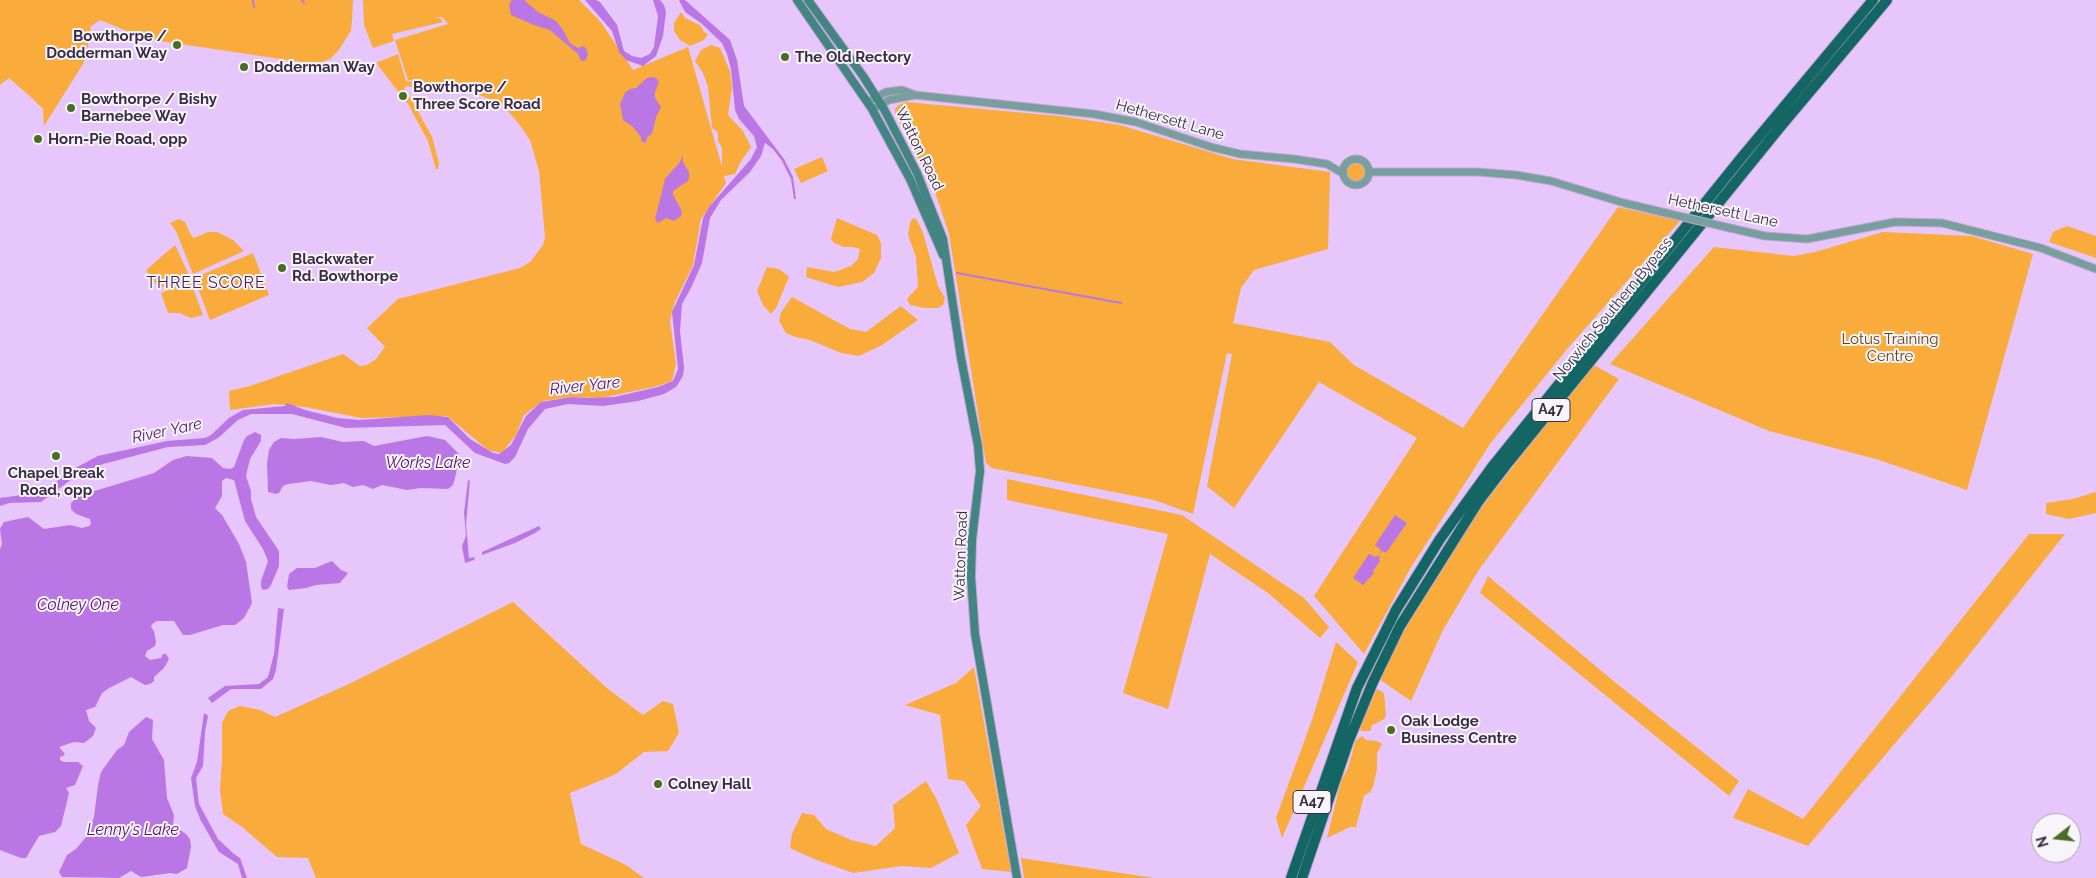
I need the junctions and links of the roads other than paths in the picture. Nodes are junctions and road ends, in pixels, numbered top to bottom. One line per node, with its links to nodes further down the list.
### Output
1 (797, 0): 8 (main road, Watton Road)
2 (808, 0): 6 (main road, Watton Road)
3 (1873, 0): 15 (highway, Norwich Southern Bypass / A47)
4 (1887, 0): 16 (highway, Norwich Southern Bypass / A47)
5 (915, 95): 6 (street, Hethersett Lane); 7 (street, Hethersett Lane); 9 (street, Hethersett Lane)
6 (876, 96): 7 (main road, Watton Road); 8 (street, Watton Road)
7 (881, 104): 8 (street, Watton Road); 13 (main road, Watton Road)
8 (870, 105): 13 (main road, Watton Road)
9 (1327, 164): 10 (street, Hethersett Lane); 12 (street, Hethersett Lane)
10 (1345, 164): 11 (street, Hethersett Lane); 12 (street)
11 (1370, 172): 12 (street, Hethersett Lane); 14 (street, Hethersett Lane, bridge)
12 (1342, 173)
13 (946, 264): 17 (main road, Watton Road)
14 (2096, 269)
15 (1342, 728): 18 (highway, A47); 19 (highway, Norwich Southern Bypass / A47)
16 (1303, 876)
17 (1017, 878)
18 (1285, 878)
19 (1290, 878)

